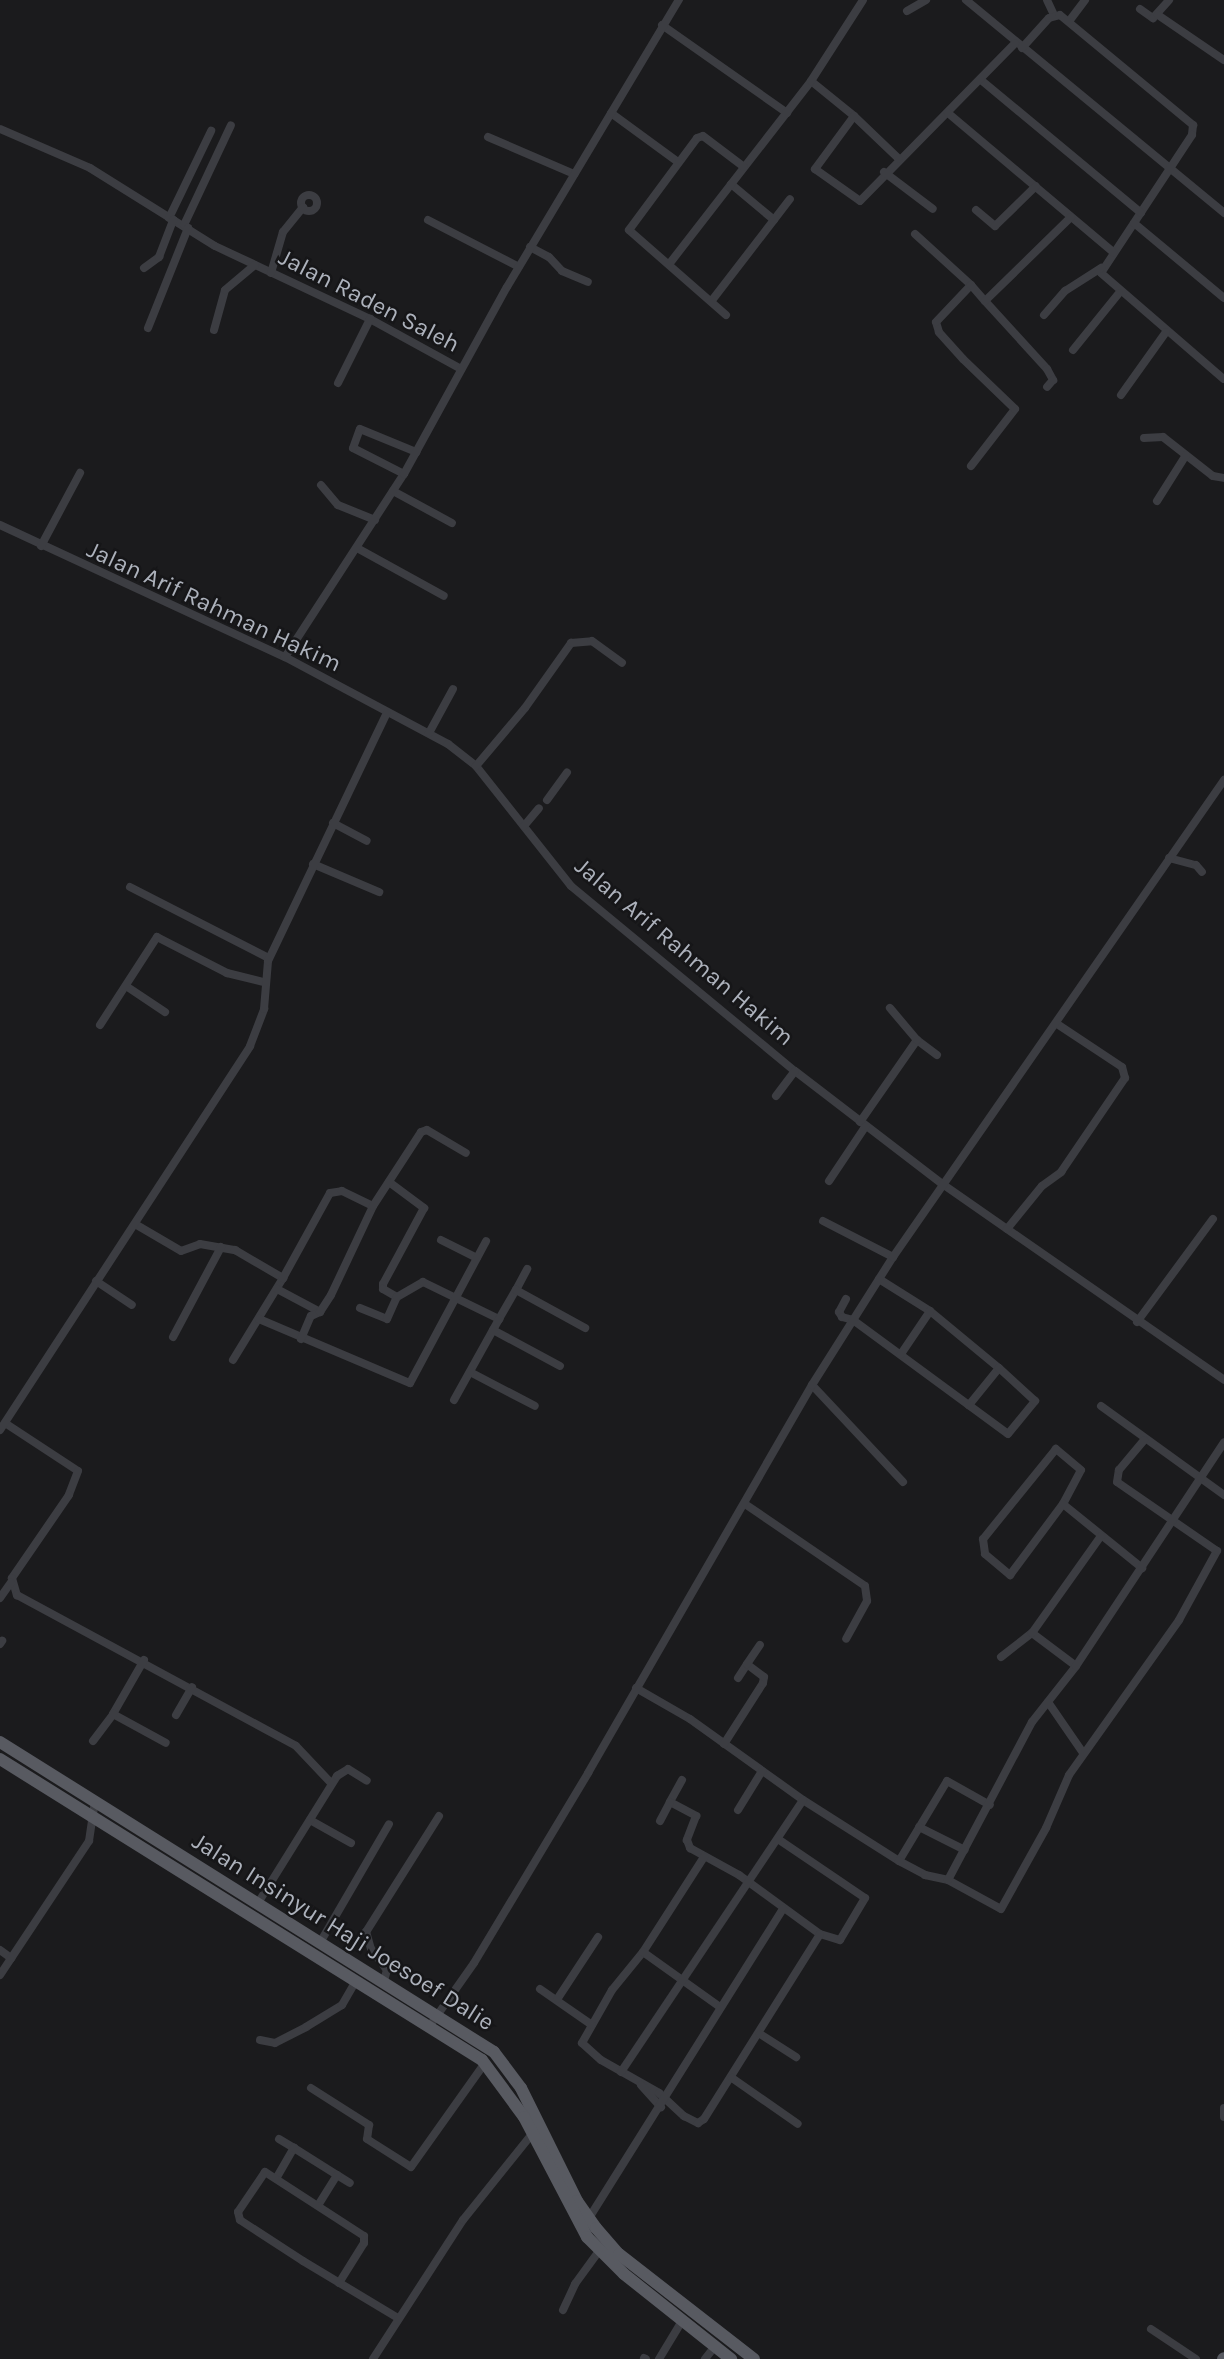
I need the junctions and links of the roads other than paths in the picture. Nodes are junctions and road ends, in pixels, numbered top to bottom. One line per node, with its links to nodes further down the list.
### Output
1 (679, 0): 13 (street)
2 (863, 0): 16 (street)
3 (926, 0): 9 (street)
4 (966, 0): 14 (street)
5 (1047, 0): 10 (street)
6 (1085, 0): 12 (street)
7 (1169, 0): 11 (street)
8 (1140, 9): 11 (street)
9 (907, 11)
10 (1054, 15): 12 (street); 14 (street)
11 (1158, 15): 15 (street)
12 (1070, 20): 29 (street)
13 (662, 25): 18 (street); 19 (street)
14 (1018, 45): 17 (street); 29 (street)
15 (1224, 60)
16 (811, 80): 19 (street); 21 (street)
17 (981, 80): 20 (street); 39 (street)
18 (611, 113): 27 (street); 31 (street)
19 (787, 113): 28 (street)
20 (948, 113): 26 (street); 33 (street)
21 (854, 116): 26 (street); 30 (street)
22 (231, 125): 45 (street)
23 (0, 129): 41 (street, Jalan Raden Saleh)
24 (211, 131): 41 (street)
25 (488, 137): 31 (street)
26 (898, 158): 30 (street)
27 (678, 162): 28 (street); 49 (street)
28 (744, 167): 32 (street)
29 (1169, 170): 38 (street); 39 (street)
30 (884, 172): 36 (street)
31 (574, 174): 47 (street)
32 (731, 184): 43 (street); 49 (street)
33 (1036, 186): 37 (street); 40 (street)
34 (790, 199): 43 (street)
35 (303, 207): 54 (street)
36 (933, 209)
37 (976, 210)
38 (1224, 212)
39 (1141, 213): 44 (street)
40 (1071, 217): 48 (street); 60 (street)
41 (171, 219): 45 (street, Jalan Raden Saleh); 52 (street)
42 (428, 220): 51 (street)
43 (774, 220): 59 (street)
44 (1134, 223): 48 (street); 58 (street)
45 (186, 227): 50 (street, Jalan Raden Saleh); 64 (street)
46 (915, 234): 56 (street)
47 (530, 247): 51 (street); 55 (street)
48 (1113, 252): 53 (street)
49 (670, 263): 59 (street)
50 (256, 265): 54 (street, Jalan Raden Saleh); 65 (street)
51 (519, 267): 68 (street)
52 (144, 268)
53 (1101, 268): 57 (street); 62 (street)
54 (271, 273): 63 (street, Jalan Raden Saleh)
55 (588, 282)
56 (971, 285): 60 (street); 76 (street)
57 (1119, 293): 66 (street); 67 (street)
58 (1224, 298)
59 (713, 299): 61 (street)
60 (985, 300): 71 (street)
61 (726, 315)
62 (1044, 315)
63 (370, 319): 68 (street, Jalan Raden Saleh); 70 (street)
64 (148, 328)
65 (214, 330)
66 (1166, 332): 69 (street); 72 (street)
67 (1073, 350)
68 (461, 369): 74 (street, Jalan Raden Saleh)
69 (1224, 379)
70 (338, 383)
71 (1047, 387)
72 (1121, 395)
73 (1144, 438): 75 (street)
74 (416, 452): 78 (street, Jalan Raden Saleh); 78 (street)
75 (1186, 455): 79 (street); 82 (street)
76 (971, 466)
77 (80, 473): 86 (street)
78 (404, 474): 81 (street, Jalan Raden Saleh)
79 (1224, 478)
80 (321, 485): 83 (street)
81 (393, 491): 83 (street, Jalan Raden Saleh); 84 (street)
82 (1157, 501)
83 (375, 520): 87 (street, Jalan Raden Saleh)
84 (452, 523)
85 (0, 525): 86 (street, Jalan Arif Rahman Hakim)
86 (41, 546): 89 (street, Jalan Arif Rahman Hakim)
87 (357, 548): 88 (street); 89 (street, Jalan Raden Saleh)
88 (444, 596)
89 (285, 657): 92 (street, Jalan Arif Rahman Hakim)
90 (622, 663): 94 (street)
91 (453, 690): 93 (street)
92 (387, 713): 93 (street, Jalan Arif Rahman Hakim); 99 (street)
93 (429, 733): 94 (street, Jalan Arif Rahman Hakim)
94 (476, 766): 100 (street, Jalan Arif Rahman Hakim)
95 (567, 772): 97 (street)
96 (1224, 780): 102 (street)
97 (547, 800)
98 (539, 808): 100 (street)
99 (333, 823): 101 (street); 103 (street)
100 (524, 826): 116 (street, Jalan Arif Rahman Hakim)
101 (367, 841)
102 (1169, 858): 104 (street); 112 (street)
103 (313, 864): 106 (street); 107 (street)
104 (1202, 872)
105 (131, 887): 107 (street)
106 (379, 892)
107 (269, 958): 108 (street)
108 (264, 982): 109 (street); 126 (street)
109 (126, 986): 111 (street); 113 (street)
110 (890, 1008): 114 (street)
111 (165, 1012)
112 (1056, 1024): 122 (street); 127 (street)
113 (100, 1026)
114 (917, 1040): 115 (street); 118 (street)
115 (937, 1055)
116 (795, 1071): 117 (street); 118 (street, Jalan Arif Rahman Hakim)
117 (776, 1096)
118 (862, 1125): 120 (street); 122 (street, Jalan Arif Rahman Hakim)
119 (466, 1153): 121 (street)
120 (829, 1181)
121 (389, 1182): 123 (street); 139 (street)
122 (942, 1183): 127 (street, Jalan Arif Rahman Hakim); 131 (street)
123 (373, 1206): 134 (street); 145 (street)
124 (1213, 1219): 149 (street)
125 (823, 1221): 131 (street)
126 (135, 1224): 130 (street); 136 (street)
127 (1007, 1229): 149 (street, Jalan Arif Rahman Hakim)
128 (441, 1240): 132 (street)
129 (486, 1241): 132 (street)
130 (221, 1247): 134 (street); 152 (street)
131 (893, 1257): 135 (street)
132 (477, 1258): 140 (street)
133 (527, 1269): 138 (street)
134 (283, 1278): 137 (street)
135 (879, 1279): 144 (street); 148 (street)
136 (96, 1281): 142 (street); 165 (street)
137 (276, 1289): 145 (street); 146 (street)
138 (516, 1290): 147 (street); 150 (street)
139 (397, 1297): 140 (street); 143 (street)
140 (456, 1298): 147 (street); 153 (street)
141 (846, 1298): 148 (street)
142 (132, 1305)
143 (360, 1308)
144 (930, 1311): 154 (street); 157 (street)
145 (320, 1312): 153 (street)
146 (259, 1319): 153 (street); 155 (street)
147 (499, 1319): 151 (street)
148 (853, 1320): 154 (street); 160 (street)
149 (1137, 1322): 159 (street, Jalan Arif Rahman Hakim)
150 (585, 1328)
151 (493, 1330): 156 (street); 158 (street)
152 (173, 1336)
153 (301, 1339)
154 (901, 1354): 162 (street)
155 (233, 1360)
156 (560, 1366)
157 (999, 1368): 162 (street); 162 (street)
158 (470, 1372): 161 (street); 163 (street)
159 (1224, 1380)
160 (812, 1385): 169 (street); 171 (street)
161 (454, 1400)
162 (969, 1405)
163 (535, 1406)
164 (1101, 1406): 166 (street)
165 (2, 1427): 176 (street)
166 (1144, 1440): 168 (street); 173 (street)
167 (1224, 1442): 168 (street)
168 (1200, 1478): 170 (street); 173 (street)
169 (903, 1482)
170 (1224, 1495)
171 (746, 1504): 179 (street); 187 (street)
172 (1063, 1504): 172 (street); 174 (street)
173 (1175, 1519): 175 (street); 195 (street)
174 (1101, 1536): 175 (street); 178 (street)
175 (1142, 1568): 184 (street)
176 (11, 1582): 177 (street); 182 (street)
177 (0, 1598)
178 (1032, 1633): 181 (street); 184 (street)
179 (846, 1639)
180 (760, 1645): 183 (street)
181 (1001, 1657)
182 (144, 1660): 186 (street); 189 (street)
183 (747, 1664): 185 (street); 194 (street)
184 (1076, 1666): 188 (street)
185 (738, 1678)
186 (192, 1687): 190 (street); 200 (street)
187 (636, 1688): 194 (street); 234 (street)
188 (1048, 1702): 195 (street); 204 (street)
189 (113, 1714): 191 (street); 193 (street)
190 (176, 1715)
191 (93, 1741)
192 (0, 1742): 202 (main road, Jalan Insinyur Haji Joesoef Dalie)
193 (166, 1743)
194 (724, 1744): 197 (street)
195 (1083, 1753): 217 (street)
196 (0, 1759): 206 (main road, Jalan Insinyur Haji Joesoef Dalie)
197 (762, 1771): 201 (street); 205 (street)
198 (682, 1780): 203 (street)
199 (367, 1781): 200 (street)
200 (331, 1783): 208 (street)
201 (803, 1800): 212 (street); 216 (street)
202 (94, 1801): 206 (street); 219 (main road, Jalan Insinyur Haji Joesoef Dalie)
203 (670, 1802): 209 (street); 215 (street)
204 (990, 1805): 211 (street); 214 (street)
205 (738, 1810)
206 (93, 1816): 226 (street); 229 (main road, Jalan Insinyur Haji Joesoef Dalie)
207 (439, 1816): 230 (street)
208 (310, 1820): 213 (street); 219 (street)
209 (660, 1821)
210 (389, 1824): 223 (street)
211 (919, 1826): 214 (street); 216 (street)
212 (778, 1839): 218 (street); 221 (street)
213 (351, 1843)
214 (965, 1850): 217 (street)
215 (704, 1857): 218 (street); 225 (street)
216 (899, 1861): 217 (street)
217 (948, 1880)
218 (748, 1883): 220 (street); 228 (street)
219 (258, 1903): 223 (main road, Jalan Insinyur Haji Joesoef Dalie)
220 (783, 1909): 221 (street); 233 (street)
221 (820, 1934): 237 (street)
222 (598, 1937): 232 (street)
223 (321, 1941): 230 (main road, Jalan Insinyur Haji Joesoef Dalie)
224 (0, 1950): 226 (street)
225 (643, 1952): 228 (street); 235 (street)
226 (11, 1958): 227 (street)
227 (0, 1975)
228 (680, 1979): 233 (street); 241 (street)
229 (356, 1981): 236 (main road, Jalan Insinyur Haji Joesoef Dalie); 238 (street)
230 (384, 1981): 234 (main road, Jalan Insinyur Haji Joesoef Dalie)
231 (540, 1989): 232 (street)
232 (558, 1998): 235 (street)
233 (720, 2007): 245 (street)
234 (440, 2015): 236 (street); 257 (main road, Jalan Insinyur Haji Joesoef Dalie)
235 (592, 2025): 241 (street)
236 (429, 2027): 240 (main road, Jalan Insinyur Haji Joesoef Dalie)
237 (760, 2035): 239 (street); 242 (street)
238 (260, 2040)
239 (796, 2057)
240 (485, 2063): 244 (street); 250 (main road, Jalan Insinyur Haji Joesoef Dalie)
241 (621, 2073): 243 (street)
242 (732, 2078): 245 (street); 249 (street)
243 (639, 2083): 245 (street); 246 (street)
244 (311, 2088)
245 (666, 2098): 246 (street)
246 (661, 2107): 257 (street)
247 (1224, 2108): 248 (street)
248 (1224, 2117)
249 (798, 2123)
250 (533, 2134): 258 (main road, Jalan Insinyur Haji Joesoef Dalie); 261 (street)
251 (279, 2139): 252 (street)
252 (294, 2148): 253 (street); 254 (street)
253 (337, 2175): 255 (street); 256 (street)
254 (277, 2177): 256 (street); 259 (street)
255 (351, 2183)
256 (319, 2204): 259 (street)
257 (589, 2218): 269 (main road, Jalan Insinyur Haji Joesoef Dalie)
258 (599, 2251): 260 (street); 262 (main road, Jalan Insinyur Haji Joesoef Dalie)
259 (339, 2283): 261 (street)
260 (563, 2311)
261 (398, 2318): 265 (street)
262 (682, 2321): 264 (main road, Jalan Insinyur Haji Joesoef Dalie); 266 (street)
263 (1151, 2329): 270 (street)
264 (715, 2346): 267 (street); 268 (main road, Jalan Insinyur Haji Joesoef Dalie)
265 (373, 2359)
266 (659, 2359)
267 (705, 2359)
268 (731, 2359)
269 (754, 2359)
270 (1196, 2359)

